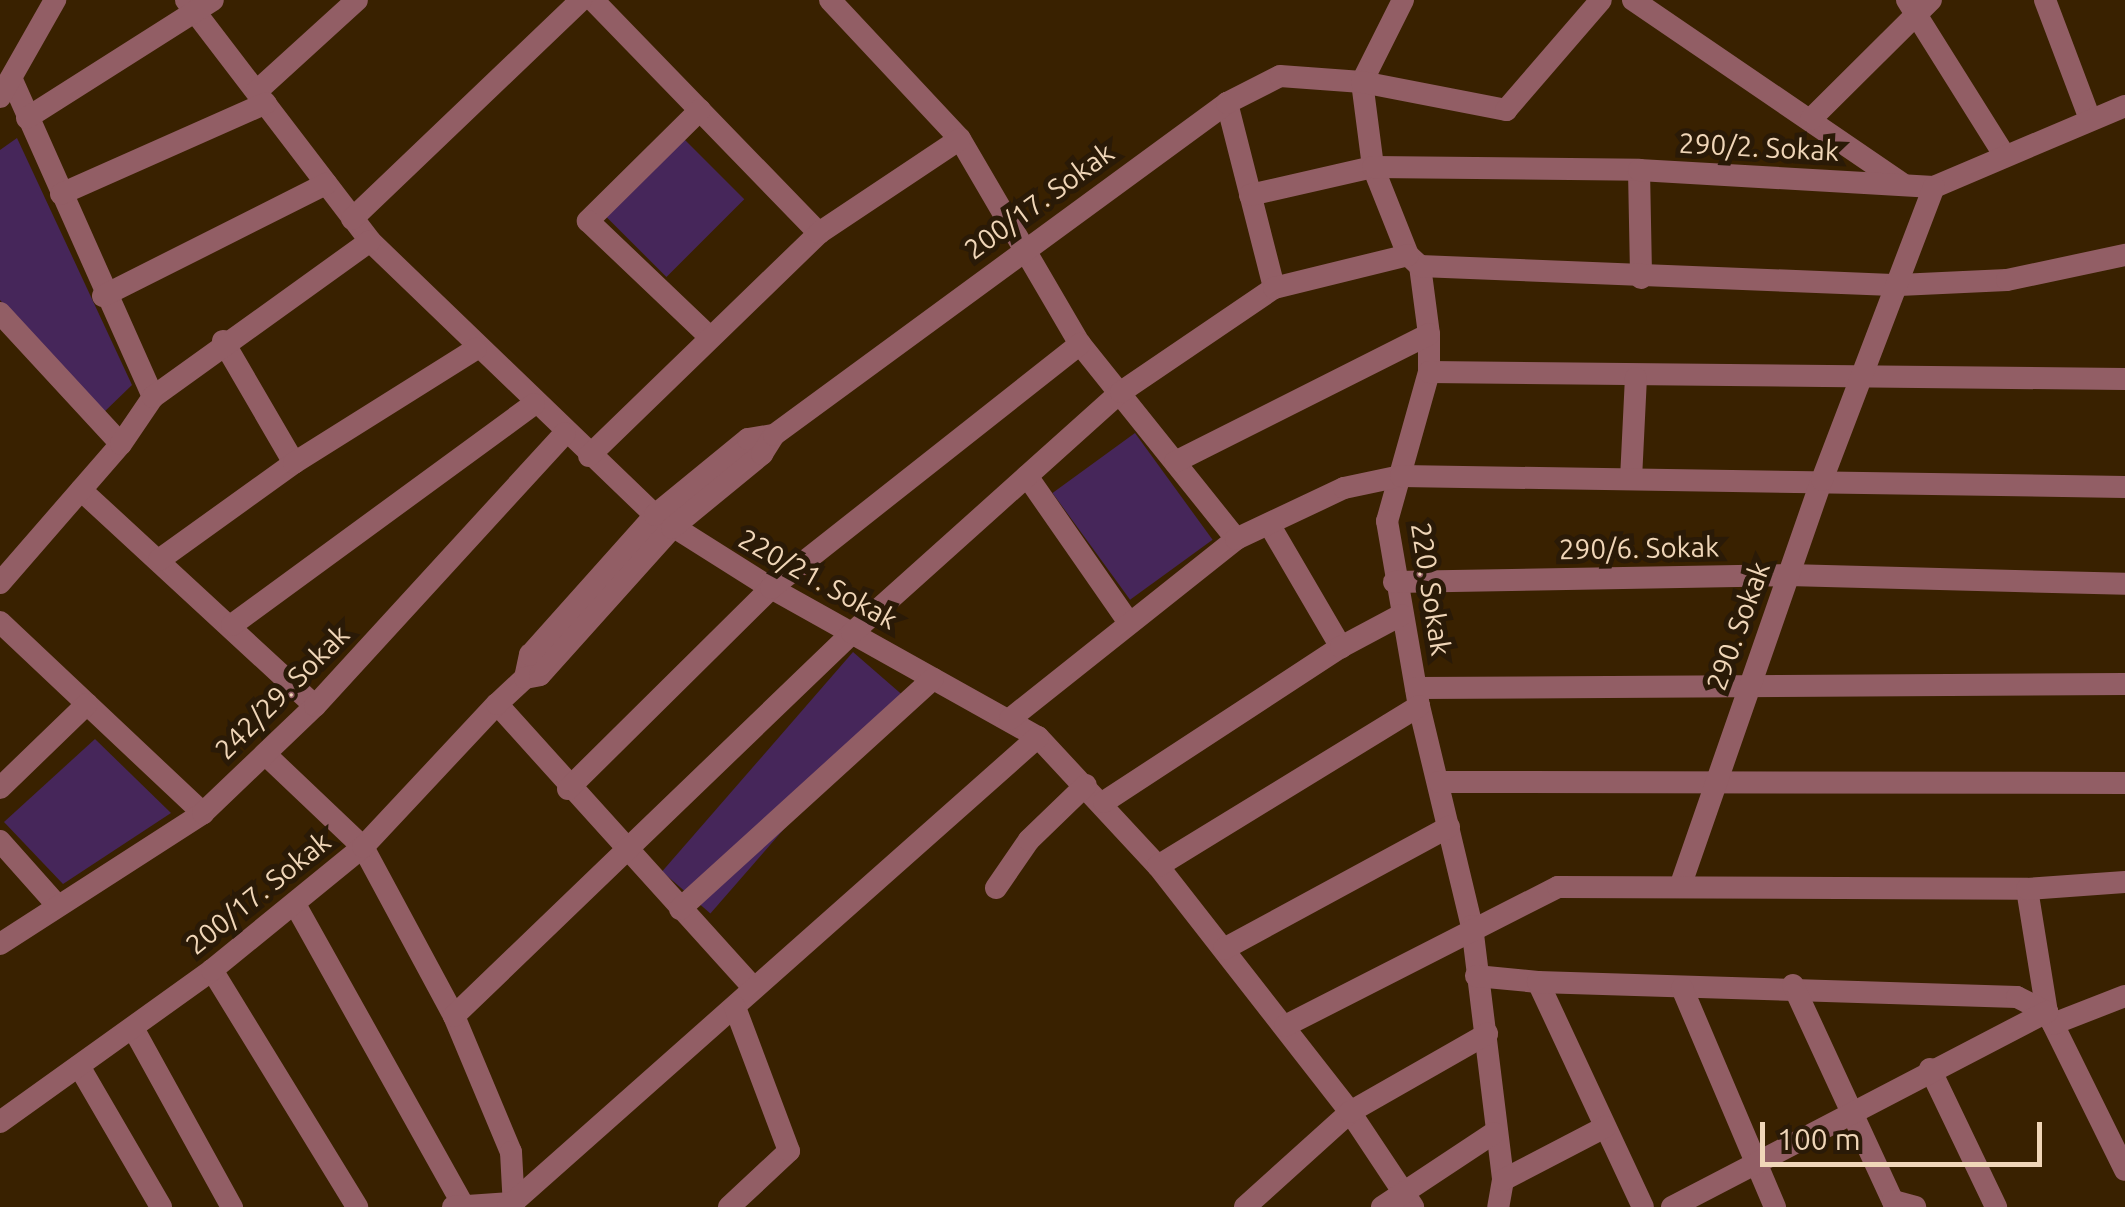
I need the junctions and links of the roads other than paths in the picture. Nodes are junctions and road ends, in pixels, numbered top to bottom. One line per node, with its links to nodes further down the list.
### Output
1 (55, 0): 13 (street)
2 (358, 0): 14 (street)
3 (581, 0): 30 (street)
4 (592, 0): 17 (street)
5 (1403, 0): 12 (street)
6 (1601, 0): 12 (street, 200/17. Sokak)
7 (1633, 0): 19 (street)
8 (2045, 0): 20 (street)
9 (834, 1): 21 (street)
10 (1919, 3): 19 (street); 22 (street)
11 (198, 4): 14 (street, 220/21. Sokak); 18 (street)
12 (1362, 82): 15 (street, 200/17. Sokak); 23 (street, 220. Sokak)
13 (6, 88): 18 (street)
14 (262, 97): 25 (street, 220/21. Sokak); 28 (street)
15 (1227, 103): 29 (street); 33 (street, 200/17. Sokak)
16 (2125, 106): 20 (street, 290/2. Sokak)
17 (700, 110): 31 (street); 42 (street)
18 (27, 118): 28 (street)
19 (1811, 119): 26 (street)
20 (2090, 119): 22 (street, 290/2. Sokak)
21 (960, 139): 31 (street); 33 (street)
22 (2006, 156): 27 (street, 290/2. Sokak)
23 (1373, 167): 24 (street, 290/2. Sokak); 29 (street, 290/2. Sokak); 35 (street, 220. Sokak)
24 (1639, 170): 26 (street, 290/2. Sokak); 36 (street)
25 (326, 184): 30 (street, 220/21. Sokak); 39 (street)
26 (1904, 185): 27 (street, 290/2. Sokak)
27 (1934, 187): 37 (street, 290. Sokak)
28 (61, 194): 39 (street)
29 (1250, 195): 38 (street)
30 (352, 219): 32 (street, 220/21. Sokak)
31 (820, 234): 42 (street)
32 (370, 241): 43 (street); 45 (street, 220/21. Sokak)
33 (1022, 249): 44 (street); 64 (street, 200/17. Sokak)
34 (2125, 255): 37 (street)
35 (1414, 261): 36 (street); 38 (street); 41 (street, 220. Sokak)
36 (1641, 278): 37 (street)
37 (1899, 284): 48 (street, 290. Sokak)
38 (1274, 288): 50 (street)
39 (103, 296): 51 (street)
40 (0, 314): 54 (street)
41 (1429, 334): 46 (street, 220. Sokak); 56 (street)
42 (710, 338): 55 (street)
43 (223, 341): 51 (street); 57 (street)
44 (1080, 344): 50 (street); 72 (street)
45 (476, 349): 52 (street, 220/21. Sokak); 57 (street)
46 (1429, 372): 47 (street); 59 (street, 220. Sokak)
47 (1636, 378): 48 (street); 60 (street)
48 (1864, 379): 49 (street); 61 (street, 290. Sokak)
49 (2125, 379)
50 (1121, 392): 56 (street); 58 (street)
51 (153, 397): 54 (street)
52 (534, 404): 53 (street, 220/21. Sokak); 76 (street)
53 (564, 434): 55 (street, 220/21. Sokak); 85 (street, 242/29. Sokak)
54 (121, 444): 63 (street)
55 (589, 456): 64 (street, 220/21. Sokak)
56 (1176, 462): 66 (street)
57 (294, 463): 67 (street)
58 (1027, 476): 74 (street); 77 (street)
59 (1401, 476): 60 (street); 65 (street); 69 (street, 220. Sokak)
60 (1632, 479): 61 (street)
61 (1822, 480): 62 (street); 68 (street, 290. Sokak)
62 (2125, 487)
63 (81, 490): 67 (street); 70 (street)
64 (664, 521): 72 (street, 220/21. Sokak); 84 (street, 200/17. Sokak)
65 (1269, 524): 66 (street); 78 (street)
66 (1236, 539): 74 (street)
67 (159, 560): 76 (street)
68 (1788, 575): 69 (street, 290/6. Sokak); 71 (street, 290/6. Sokak); 80 (street, 290. Sokak)
69 (1394, 582): 73 (street, 220. Sokak)
70 (0, 583)
71 (2125, 584)
72 (771, 588): 77 (street, 220/21. Sokak); 94 (street)
73 (1401, 616): 78 (street); 82 (street, 220. Sokak)
74 (1127, 620): 86 (street)
75 (0, 622): 83 (street)
76 (232, 625): 85 (street)
77 (852, 633): 79 (street, 220/21. Sokak); 100 (street)
78 (1341, 647): 95 (street)
79 (933, 678): 86 (street, 220/21. Sokak); 108 (street)
80 (1749, 684): 81 (street); 82 (street); 90 (street, 290. Sokak)
81 (2125, 684)
82 (1418, 696): 89 (street, 220. Sokak); 101 (street)
83 (88, 704): 93 (street); 96 (street)
84 (497, 704): 94 (street); 99 (street, 200/17. Sokak)
85 (315, 706): 88 (street, 242/29. Sokak)
86 (1010, 719): 87 (street, 220/21. Sokak)
87 (1038, 737): 92 (street, 220/21. Sokak); 116 (street)
88 (265, 754): 96 (street, 242/29. Sokak); 99 (street)
89 (1439, 782): 90 (street); 97 (street, 220. Sokak)
90 (1713, 782): 91 (street); 103 (street, 290. Sokak)
91 (2125, 783)
92 (1086, 785): 95 (street, 220/21. Sokak); 104 (street)
93 (0, 788)
94 (568, 790): 100 (street)
95 (1104, 802): 101 (street, 220/21. Sokak)
96 (203, 814): 106 (street, 242/29. Sokak)
97 (1449, 827): 109 (street, 220. Sokak); 111 (street)
98 (0, 841): 106 (street)
99 (363, 847): 107 (street, 200/17. Sokak); 120 (street)
100 (623, 850): 108 (street); 120 (street)
101 (1158, 866): 111 (street, 220/21. Sokak)
102 (2125, 882): 105 (street)
103 (1682, 884): 105 (street); 109 (street)
104 (996, 888)
105 (2028, 888): 121 (street)
106 (58, 906): 110 (street, 242/29. Sokak)
107 (296, 906): 112 (street, 200/17. Sokak); 136 (street)
108 (680, 909): 116 (street)
109 (1472, 926): 113 (street, 220. Sokak); 122 (street)
110 (0, 944)
111 (1224, 949): 122 (street, 220/21. Sokak)
112 (212, 970): 123 (street, 200/17. Sokak); 140 (street)
113 (1476, 976): 114 (street); 124 (street, 220. Sokak)
114 (1538, 982): 117 (street); 130 (street)
115 (1793, 985): 117 (street); 121 (street); 128 (street)
116 (754, 988): 119 (street)
117 (1682, 988): 132 (street)
118 (2125, 996): 121 (street)
119 (735, 1007): 137 (street); 141 (street)
120 (454, 1016): 137 (street)
121 (2050, 1018): 126 (street); 133 (street)
122 (1285, 1026): 127 (street, 220/21. Sokak)
123 (133, 1028): 125 (street, 200/17. Sokak); 139 (street)
124 (1487, 1034): 127 (street); 131 (street, 220. Sokak)
125 (79, 1066): 129 (street, 200/17. Sokak); 138 (street)
126 (1930, 1069): 128 (street); 149 (street)
127 (1350, 1112): 135 (street, 220/21. Sokak); 142 (street)
128 (1848, 1116): 132 (street); 148 (street)
129 (1, 1119)
130 (1604, 1128): 134 (street); 145 (street)
131 (1494, 1134): 134 (street, 220. Sokak); 135 (street)
132 (1757, 1164): 146 (street); 147 (street)
133 (2125, 1170)
134 (1502, 1180): 144 (street, 220. Sokak)
135 (1407, 1199): 143 (street)
136 (457, 1205): 137 (street)
137 (512, 1206)
138 (161, 1207)
139 (232, 1207)
140 (356, 1207)
141 (729, 1207)
142 (1245, 1207)
143 (1382, 1207)
144 (1498, 1207)
145 (1643, 1207)
146 (1672, 1207)
147 (1774, 1207)
148 (1915, 1207)
149 (1996, 1207)

